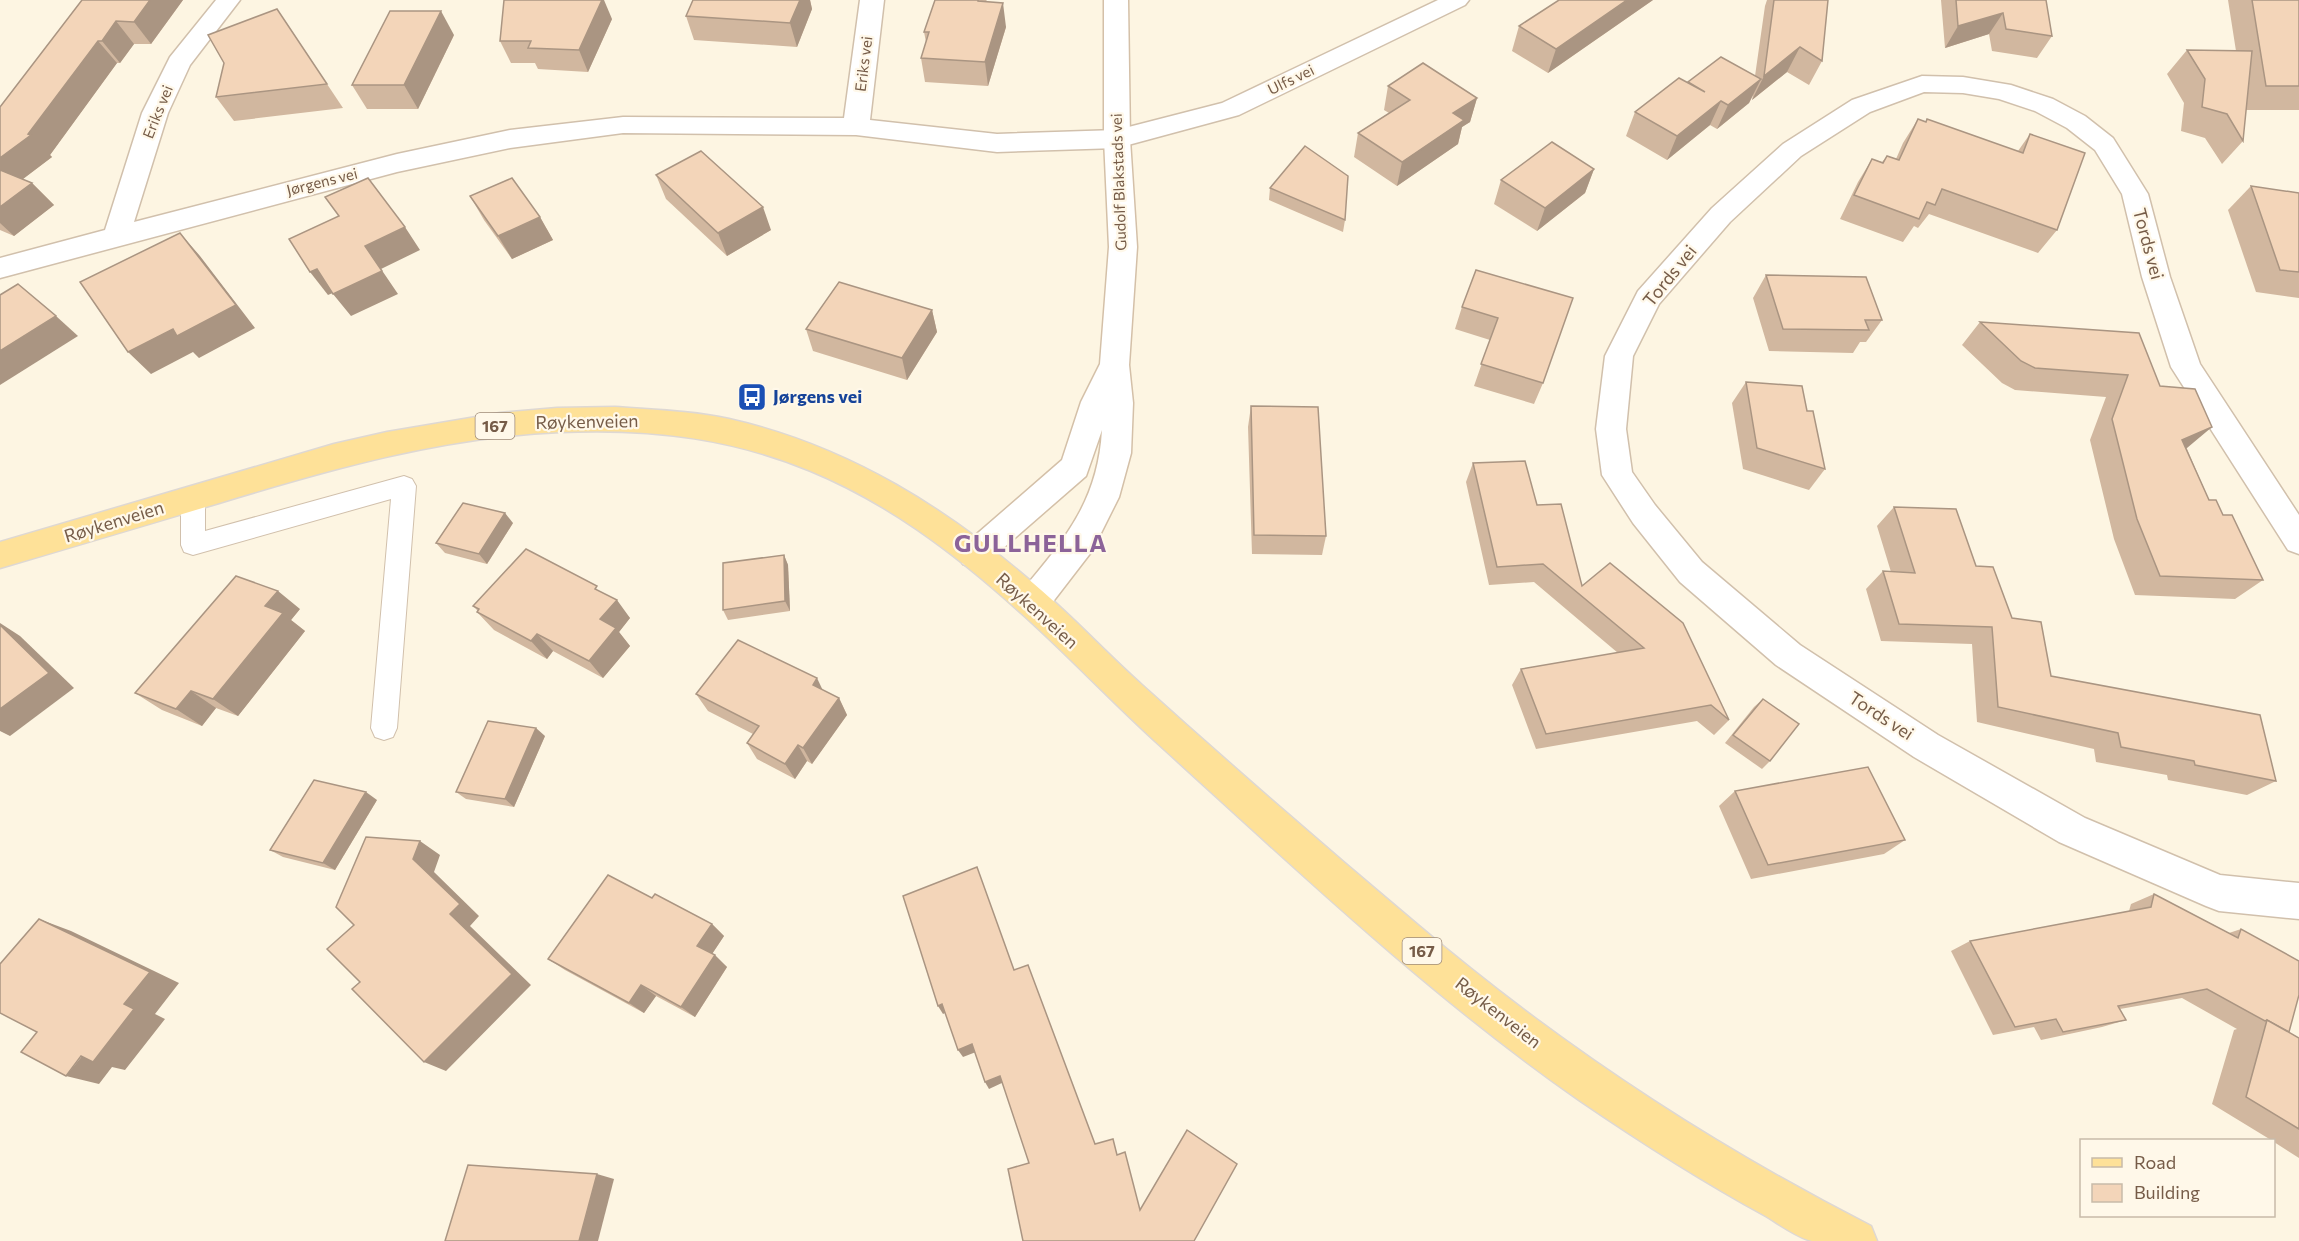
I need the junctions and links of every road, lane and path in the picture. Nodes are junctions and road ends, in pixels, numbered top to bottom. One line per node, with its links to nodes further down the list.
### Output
1 (228, 0): 7 (street, Eriks vei)
2 (872, 0): 5 (street, Eriks vei)
3 (1116, 0): 6 (street, Gudolf Blakstads vei)
4 (1457, 0): 6 (street, Ulfs vei)
5 (856, 127): 6 (street, Jørgens vei); 7 (street, Jørgens vei)
6 (1116, 139): 9 (street, Gudolf Blakstads vei)
7 (116, 237): 8 (street, Jørgens vei)
8 (0, 268)
9 (1114, 365): 13 (street, Gudolf Blakstads vei); 14 (street, Gudolf Blakstads vei)
10 (193, 498): 12 (main road, Røykenveien / 167); 13 (main road, Røykenveien / 167); 15 (lane)
11 (2299, 541): 16 (street, Tords vei)
12 (0, 555)
13 (974, 555): 14 (main road, Røykenveien / 167)
14 (1033, 602): 17 (main road, Røykenveien / 167)
15 (384, 728)
16 (2299, 901)
17 (1856, 1241)

